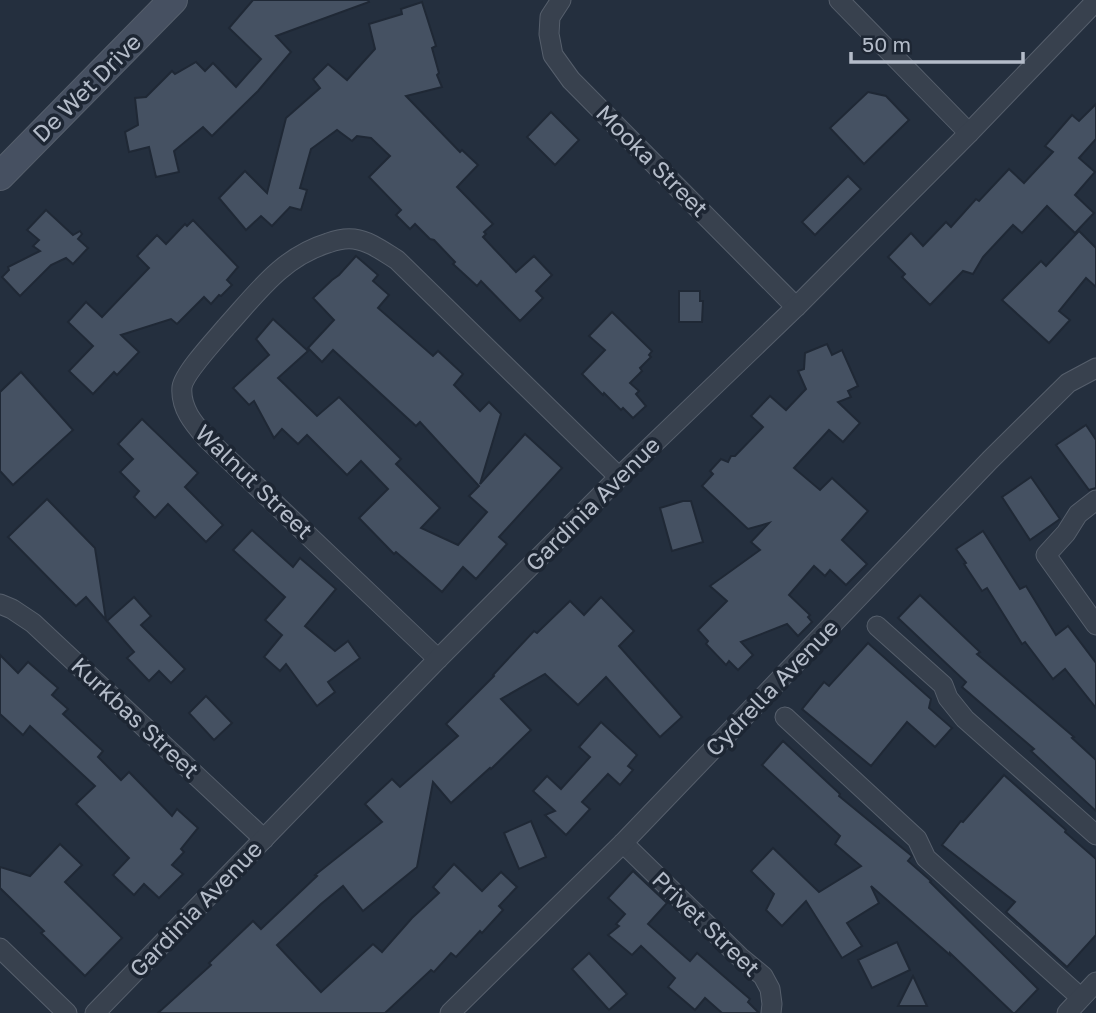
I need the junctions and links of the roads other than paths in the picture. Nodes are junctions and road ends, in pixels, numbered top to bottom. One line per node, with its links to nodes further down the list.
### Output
1 (173, 0): 6 (street, De Wet Drive)
2 (561, 0): 7 (street, Mooka Street)
3 (839, 0): 5 (street)
4 (1096, 1): 5 (street, Gardinia Avenue)
5 (969, 133): 7 (street, Gardinia Avenue)
6 (0, 176)
7 (796, 307): 9 (street, Gardinia Avenue)
8 (1096, 368): 18 (street, Cydrella Avenue)
9 (619, 477): 14 (street, Gardinia Avenue); 14 (street, Walnut Street)
10 (1096, 500): 12 (street)
11 (0, 604): 17 (street, Kurkbas Street)
12 (1096, 625)
13 (877, 626): 16 (street)
14 (438, 659): 17 (street, Gardinia Avenue)
15 (785, 717): 21 (street)
16 (1096, 835)
17 (264, 839): 23 (street, Gardinia Avenue)
18 (623, 843): 24 (street, Cydrella Avenue); 25 (street, Privet Street)
19 (0, 948): 22 (street)
20 (1096, 982): 21 (street)
21 (1080, 998): 26 (street)
22 (67, 1013)
23 (95, 1013)
24 (450, 1013)
25 (771, 1013)
26 (1067, 1013)

